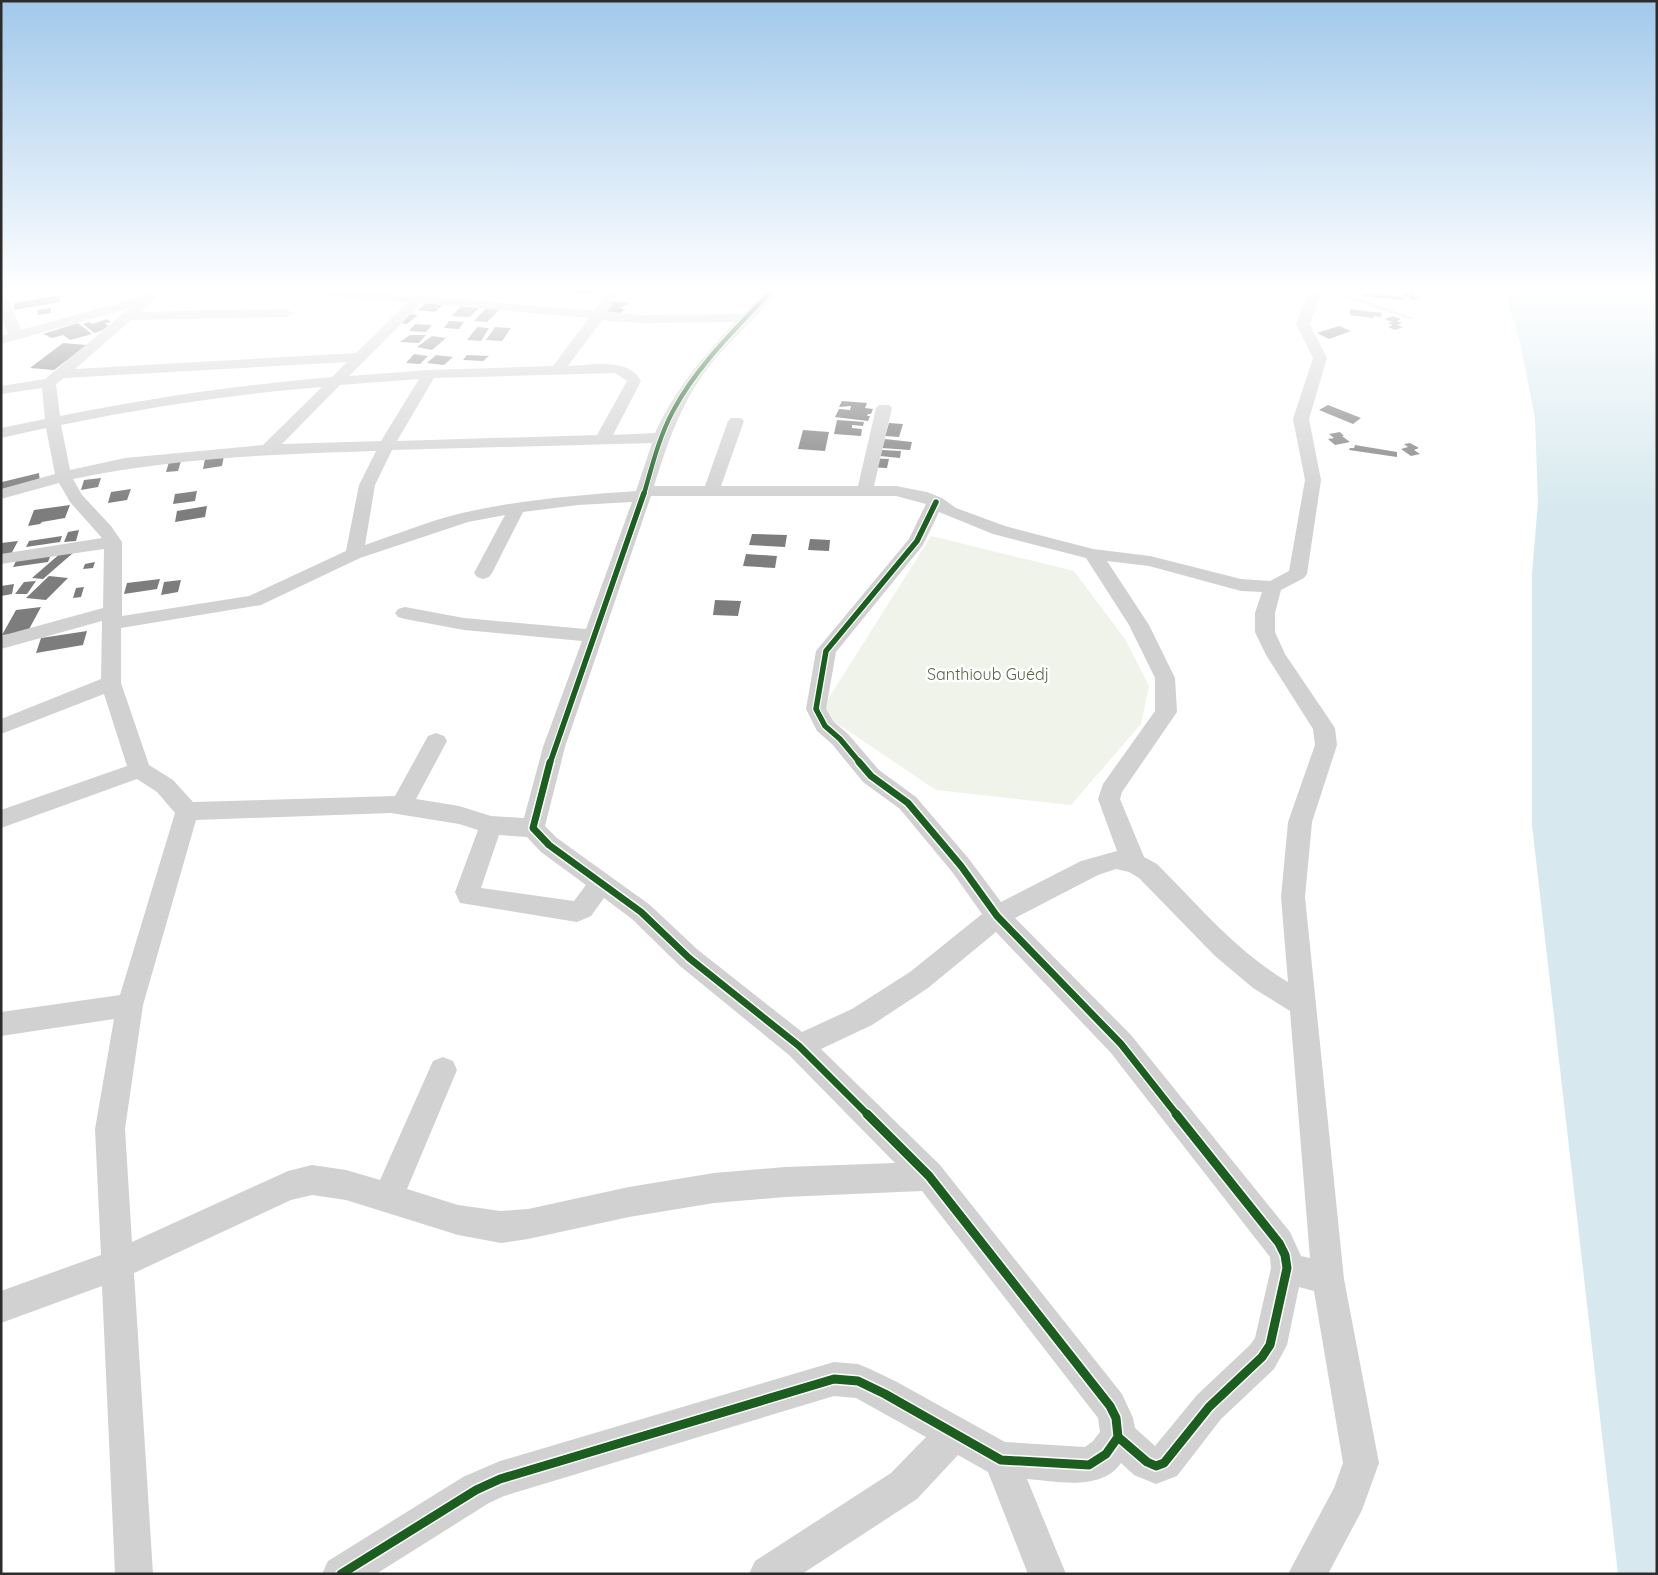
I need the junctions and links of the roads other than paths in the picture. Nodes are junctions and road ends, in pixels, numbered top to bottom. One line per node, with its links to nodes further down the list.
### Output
1 (74, 362): 9 (street)
2 (238, 362): 9 (street)
3 (354, 362): 10 (street)
4 (564, 362): 7 (street)
5 (706, 362): 16 (street)
6 (1319, 362): 32 (street)
7 (558, 370): 8 (street); 17 (street)
8 (429, 374): 10 (street); 18 (street)
9 (54, 378): 11 (street); 14 (street)
10 (338, 380): 14 (street); 19 (street)
11 (1, 390)
12 (884, 408): 21 (street)
13 (736, 421): 22 (street)
14 (53, 422): 15 (street); 20 (street)
15 (1, 433)
16 (661, 438): 17 (street); 23 (street)
17 (602, 440): 18 (street)
18 (387, 444): 19 (street); 28 (street)
19 (268, 448): 20 (street)
20 (64, 476): 24 (street); 27 (street)
21 (865, 491): 22 (street); 25 (street)
22 (711, 492): 23 (street)
23 (644, 493): 26 (street); 35 (street)
24 (2, 494)
25 (936, 502): 29 (street); 48 (street)
26 (517, 508): 28 (street); 31 (street)
27 (113, 542): 30 (street); 34 (street)
28 (354, 554): 34 (street)
29 (1093, 554): 32 (street); 46 (street)
30 (1, 558)
31 (483, 573)
32 (1273, 587): 50 (street)
33 (406, 613): 35 (street)
34 (112, 618): 36 (street); 37 (street)
35 (592, 636): 45 (street)
36 (1, 643)
37 (111, 683): 38 (street); 40 (street)
38 (1, 727)
39 (436, 741): 41 (street)
40 (139, 770): 42 (street); 43 (street)
41 (402, 805): 42 (street); 44 (street)
42 (187, 811): 49 (street)
43 (1, 819)
44 (491, 825): 45 (street); 47 (street)
45 (533, 828): 47 (street)
46 (1134, 863): 48 (street); 50 (street)
47 (602, 883): 52 (street)
48 (997, 916): 52 (street); 57 (street)
49 (130, 1005): 51 (street); 56 (street)
50 (1304, 1005): 58 (street)
51 (1, 1024)
52 (799, 1046): 54 (street)
53 (443, 1070): 55 (street)
54 (929, 1176): 55 (street); 61 (street)
55 (387, 1199): 56 (street)
56 (116, 1265): 59 (street); 63 (street)
57 (1287, 1268): 58 (street); 61 (street)
58 (1328, 1279): 67 (street)
59 (1, 1307)
60 (954, 1432): 62 (street); 64 (street); 65 (street)
61 (1118, 1437): 62 (street)
62 (1001, 1460): 66 (street)
63 (134, 1574)
64 (341, 1574)
65 (768, 1574)
66 (1047, 1574)
67 (1307, 1574)

